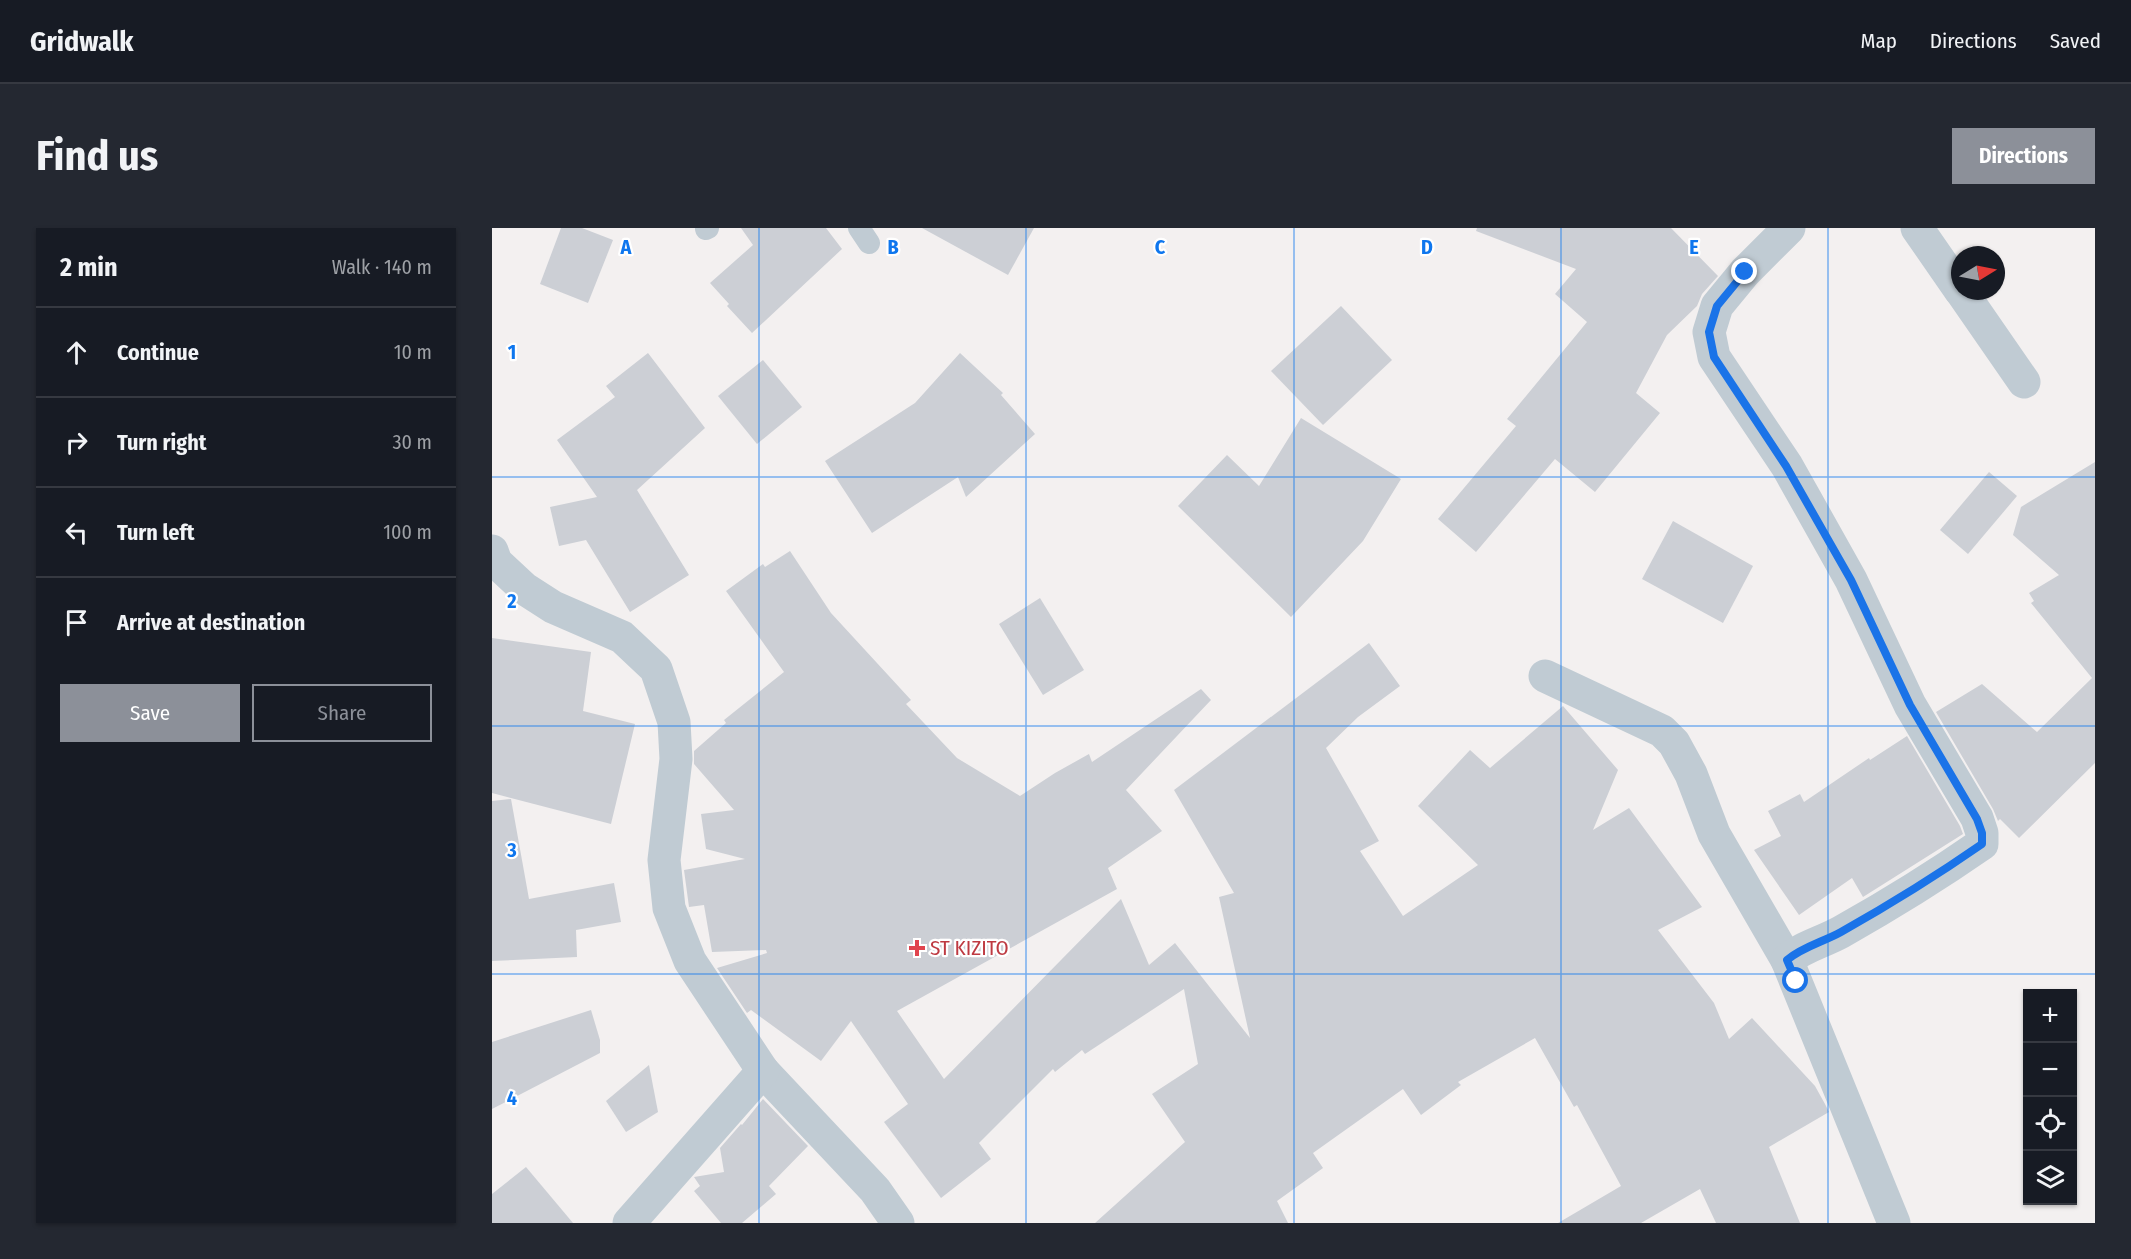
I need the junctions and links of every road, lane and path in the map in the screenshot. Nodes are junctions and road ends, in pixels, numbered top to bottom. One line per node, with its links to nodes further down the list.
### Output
1 (1789, 228): 8 (street)
2 (1917, 228): 3 (street)
3 (1951, 278)
4 (1966, 300): 5 (street)
5 (2024, 382)
6 (492, 550): 9 (street)
7 (1545, 676): 8 (street)
8 (1787, 960): 12 (street)
9 (763, 1071): 10 (street); 11 (street)
10 (629, 1223)
11 (897, 1223)
12 (1894, 1223)

